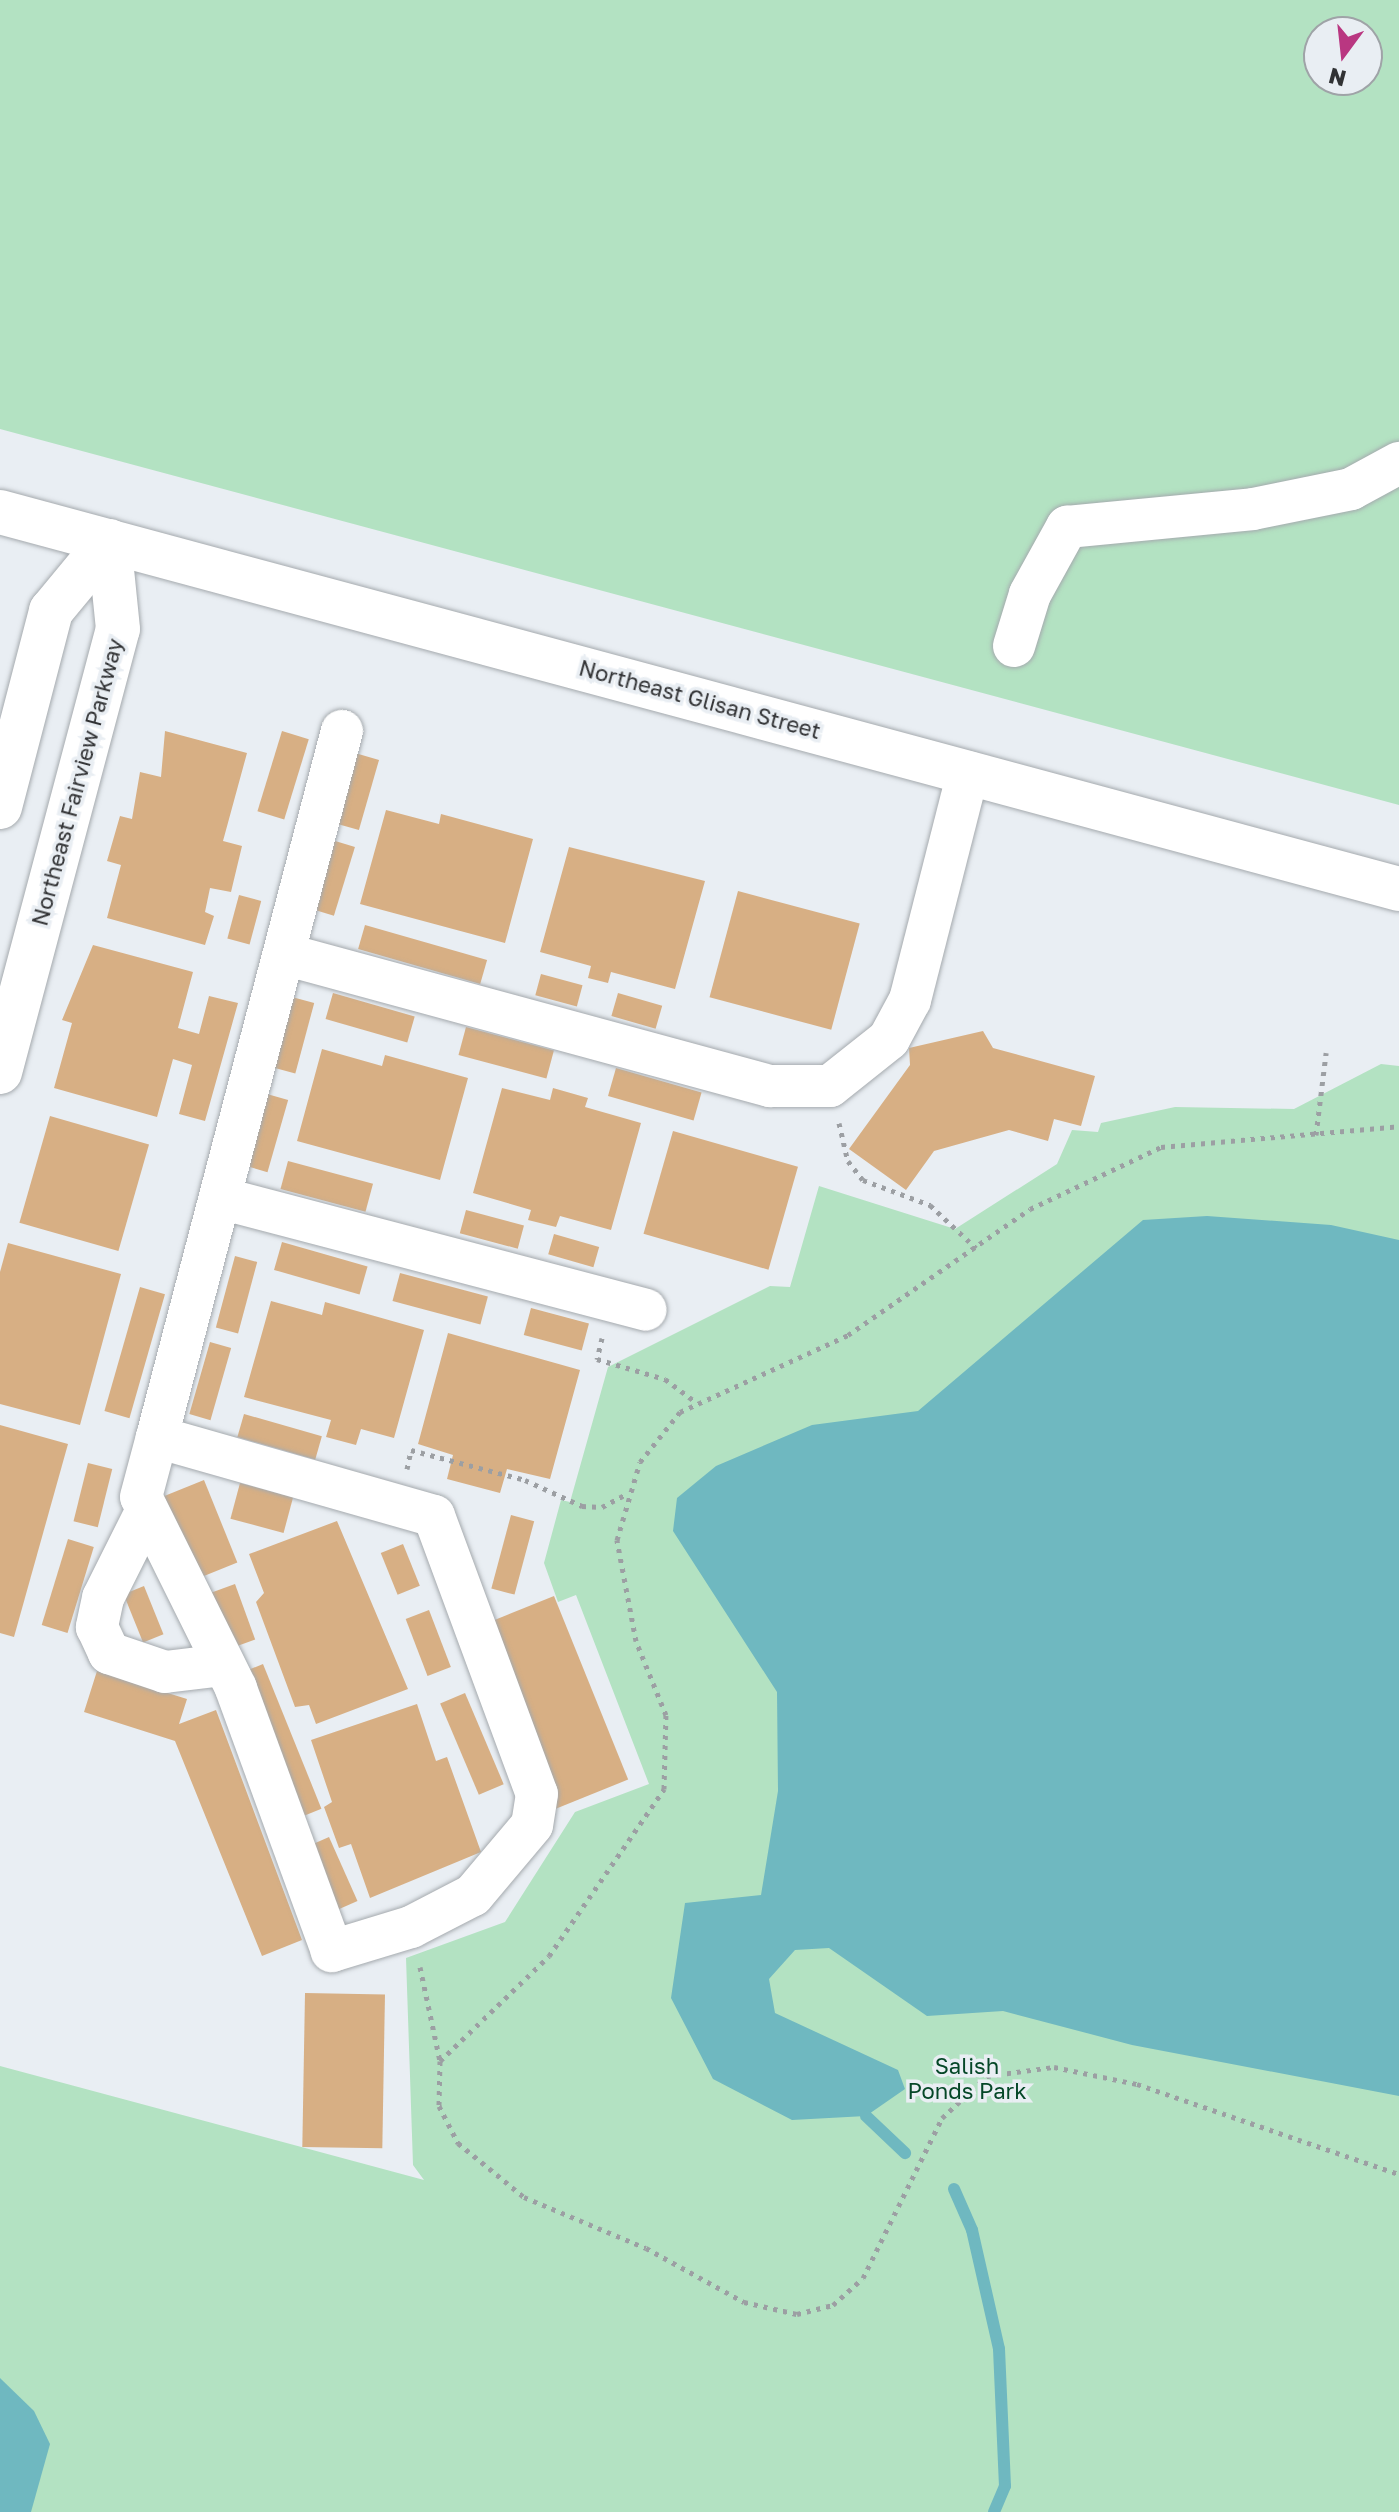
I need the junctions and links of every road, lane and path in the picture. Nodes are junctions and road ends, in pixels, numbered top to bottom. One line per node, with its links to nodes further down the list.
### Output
1 (1399, 463): 4 (lane)
2 (0, 512): 3 (main road, Northeast Glisan Street)
3 (109, 541): 7 (main road); 8 (main road, Northeast Glisan Street); 13 (main road, Northeast Fairview Parkway)
4 (1014, 646)
5 (0, 671): 7 (main road)
6 (342, 731): 11 (lane)
7 (19, 736): 9 (main road)
8 (968, 772): 10 (main road, Northeast Glisan Street); 14 (lane)
9 (0, 807)
10 (1399, 889)
11 (284, 954): 14 (lane); 17 (lane)
12 (1326, 1053): 16 (path)
13 (0, 1072)
14 (830, 1086): 18 (path)
15 (1399, 1126): 16 (path)
16 (1316, 1135): 18 (path)
17 (220, 1198): 19 (lane); 21 (lane)
18 (976, 1248): 20 (path)
19 (629, 1305): 20 (path)
20 (695, 1402): 22 (path)
21 (157, 1437): 23 (lane); 24 (lane)
22 (626, 1495): 23 (path); 27 (path)
23 (398, 1506): 26 (lane)
24 (147, 1510): 25 (lane); 25 (lane)
25 (224, 1665): 26 (lane)
26 (411, 1927): 27 (path)
27 (440, 2061): 28 (path)
28 (1399, 2174)

